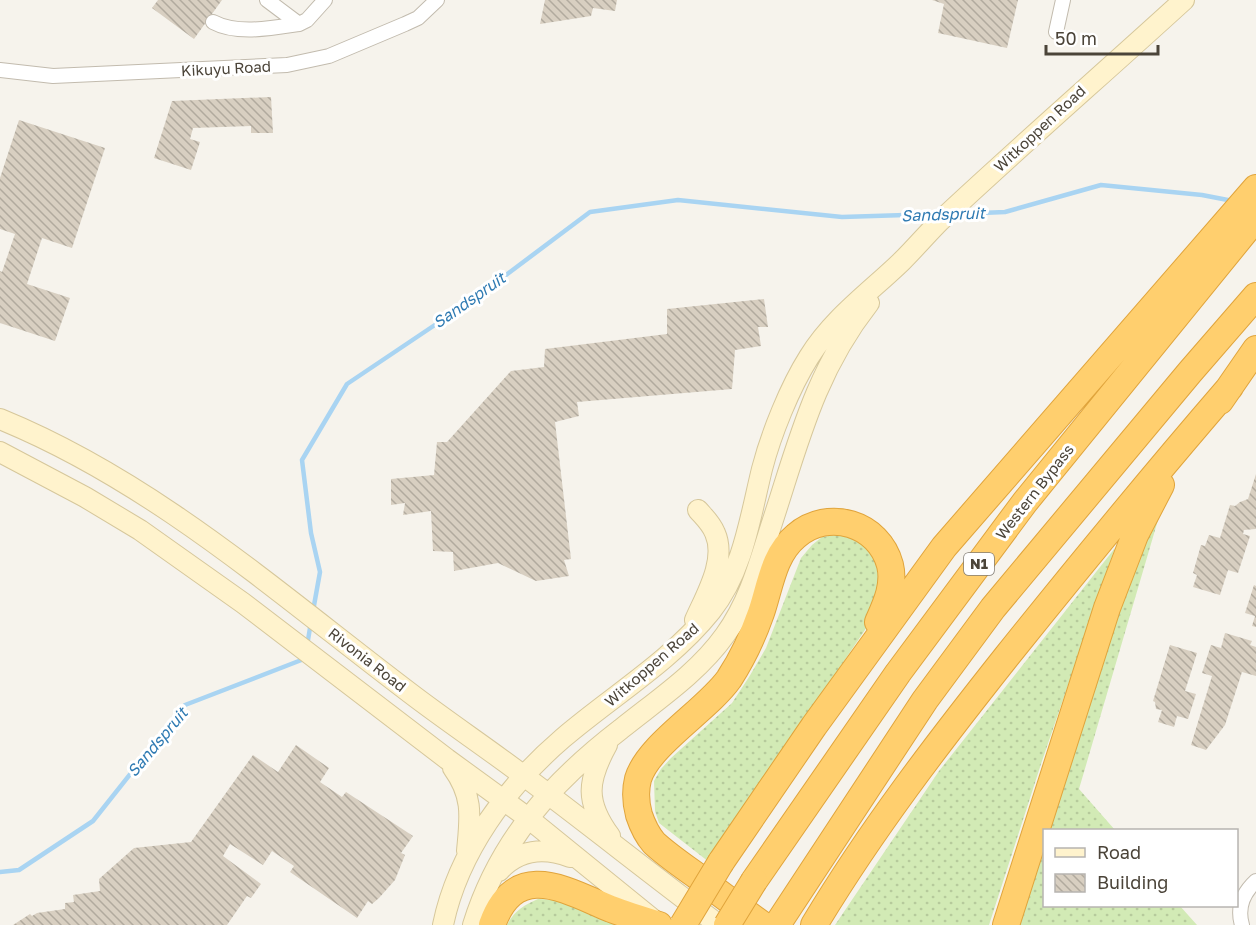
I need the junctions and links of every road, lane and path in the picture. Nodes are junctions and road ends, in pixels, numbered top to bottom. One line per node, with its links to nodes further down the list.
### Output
1 (267, 0): 7 (street)
2 (325, 0): 7 (street)
3 (437, 0): 9 (street, Kikuyu Road)
4 (1063, 0): 8 (street)
5 (1184, 0): 13 (main road, Witkoppen Road)
6 (213, 22): 7 (street)
7 (299, 24)
8 (1056, 32)
9 (0, 70)
10 (1256, 188): 12 (highway)
11 (1256, 218): 12 (highway, Western Bypass / N1)
12 (1213, 254): 21 (highway); 41 (highway, Western Bypass / N1, bridge)
13 (901, 262): 20 (main road, Witkoppen Road); 22 (main road, Witkoppen Road)
14 (1256, 296): 33 (highway, N1)
15 (1256, 349): 16 (highway)
16 (1230, 387): 34 (highway); 43 (highway)
17 (0, 419): 24 (main road, Rivonia Road)
18 (0, 452): 23 (main road, Rivonia Road)
19 (698, 510): 20 (main road)
20 (688, 636): 24 (main road, Witkoppen Road)
21 (863, 658): 39 (highway, bridge); 42 (highway)
22 (613, 735): 25 (main road, Witkoppen Road); 28 (main road)
23 (447, 759): 26 (main road, Rivonia Road); 29 (main road)
24 (525, 776): 25 (main road, Rivonia Road); 26 (main road, Witkoppen Road)
25 (547, 794): 27 (main road, Witkoppen Road); 28 (main road, Rivonia Road)
26 (504, 801): 27 (main road, Rivonia Road); 29 (main road, Witkoppen Road)
27 (528, 818): 30 (main road, Rivonia Road); 31 (main road, Witkoppen Road)
28 (621, 850): 40 (main road, Rivonia Road)
29 (466, 860): 35 (main road, Witkoppen Road)
30 (581, 862): 31 (main road); 38 (main road, Rivonia Road)
31 (489, 882): 36 (main road, Witkoppen Road)
32 (1254, 883): 44 (street)
33 (783, 917)
34 (815, 923)
35 (443, 925)
36 (473, 925)
37 (492, 925): 38 (highway)
38 (660, 925)
39 (683, 925)
40 (719, 925)
41 (727, 925)
42 (763, 925)
43 (1006, 925)
44 (1242, 925)

